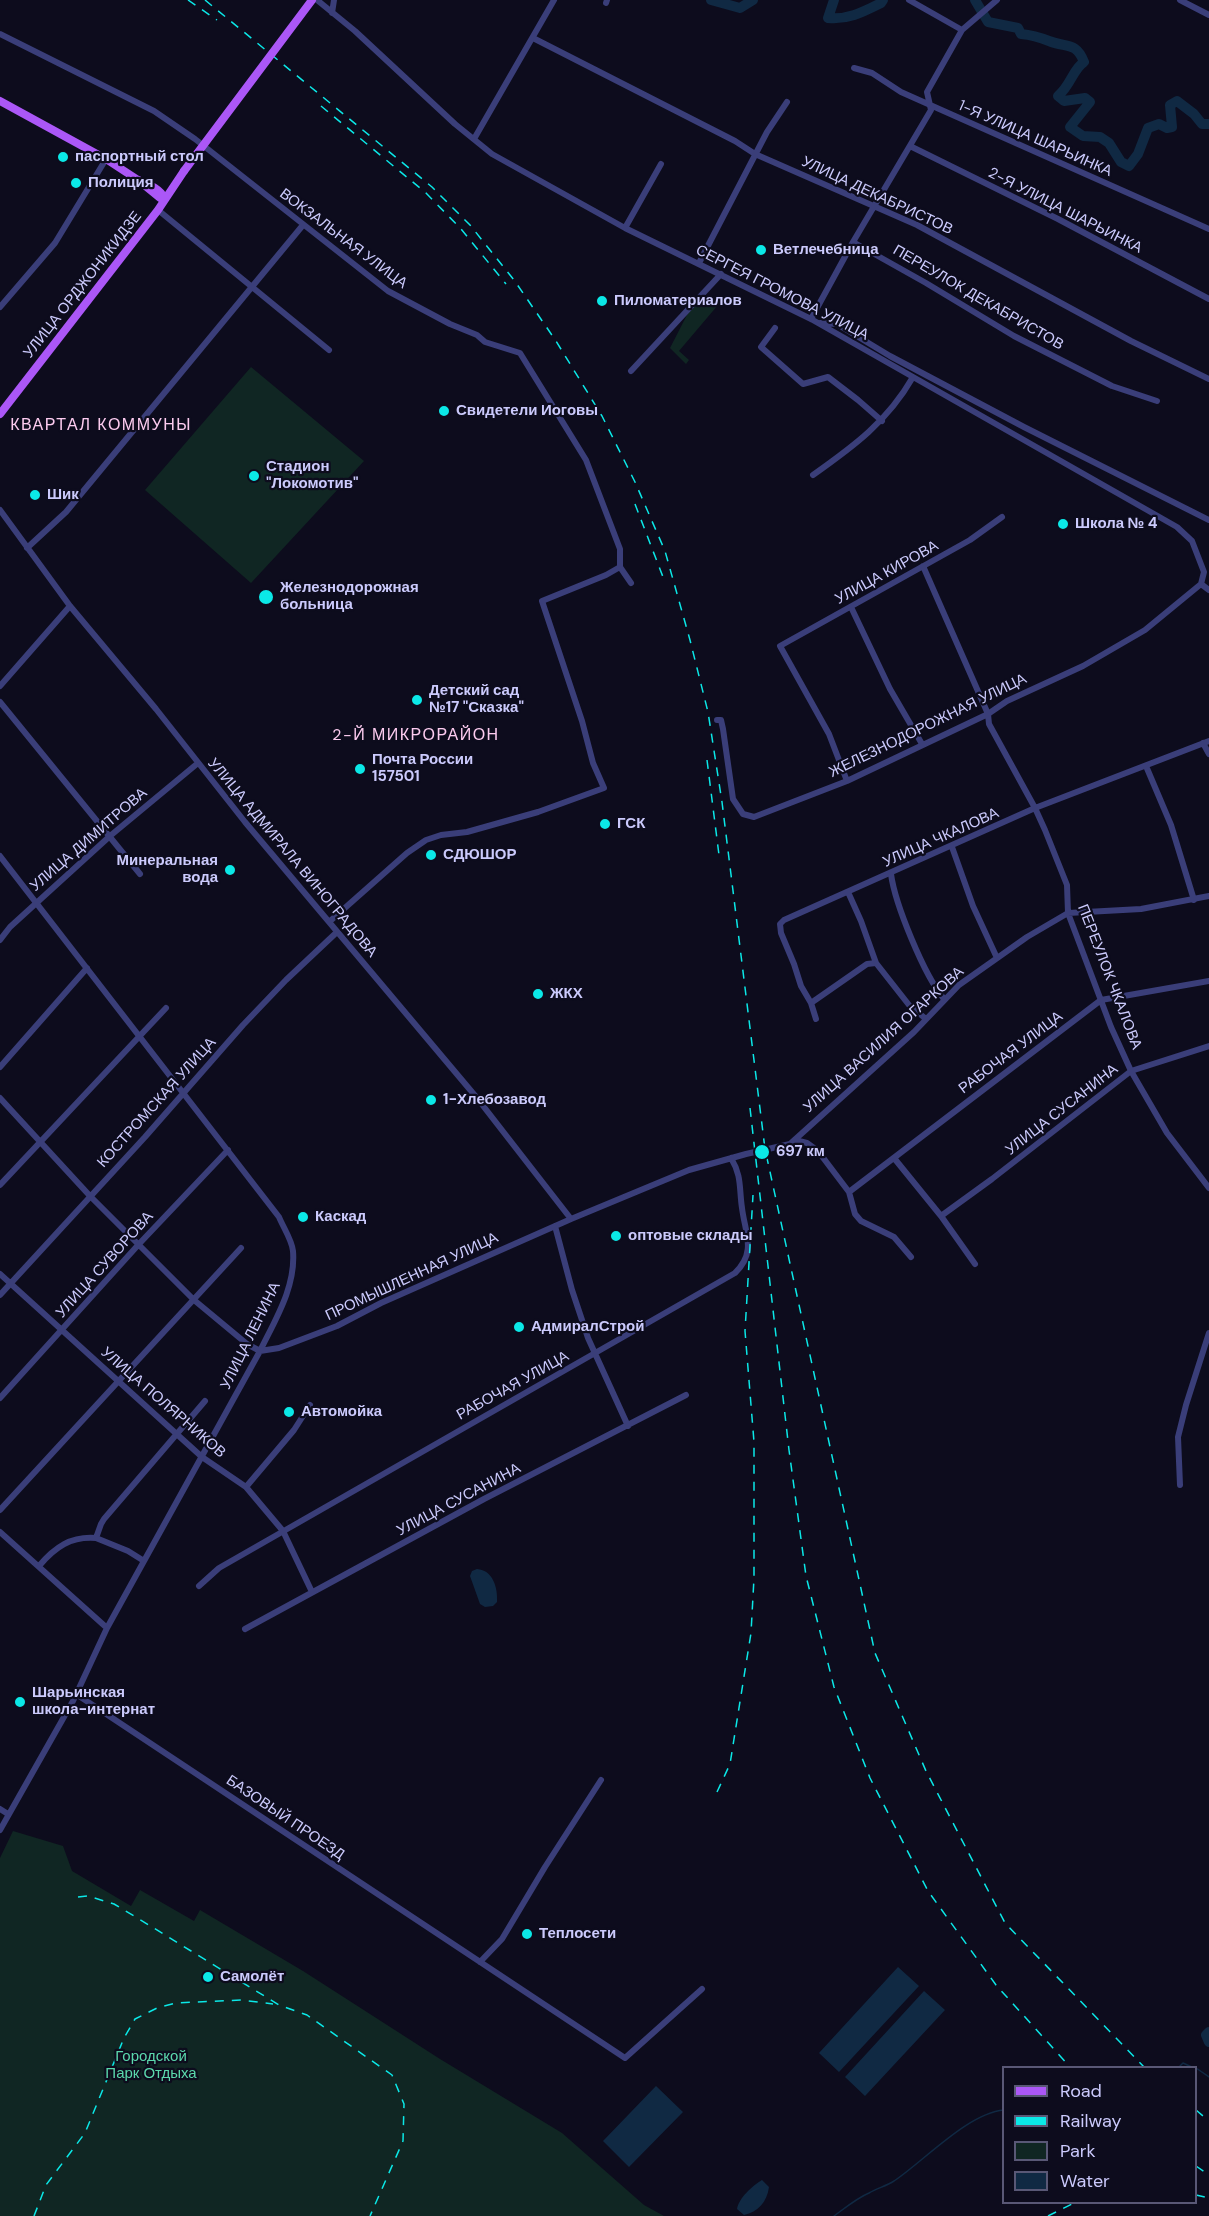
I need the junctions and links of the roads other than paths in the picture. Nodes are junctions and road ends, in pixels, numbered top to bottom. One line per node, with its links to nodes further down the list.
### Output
1 (312, 0): 22 (main road, УЛИЦА ОРДЖОНИКИДЗЕ, bridge)
2 (317, 0): 8 (street, СЕРГЕЯ ГРОМОВА УЛИЦА)
3 (334, 0): 8 (street)
4 (554, 0): 12 (street)
5 (909, 0): 10 (street)
6 (997, 0): 10 (street)
7 (1180, 0): 9 (street)
8 (332, 13): 17 (street, СЕРГЕЯ ГРОМОВА УЛИЦА)
9 (1209, 15)
10 (962, 30): 16 (street)
11 (0, 34): 27 (street, ВОКЗАЛЬНАЯ УЛИЦА)
12 (533, 38): 17 (street); 19 (street, УЛИЦА ДЕКАБРИСТОВ)
13 (854, 68): 16 (street, 1-Я УЛИЦА ШАРЬИНКА)
14 (0, 101): 20 (main road)
15 (787, 102): 19 (street)
16 (928, 104): 18 (street); 29 (street, 1-Я УЛИЦА ШАРЬИНКА)
17 (474, 140): 28 (street, СЕРГЕЯ ГРОМОВА УЛИЦА)
18 (910, 146): 25 (street); 34 (street, 2-Я УЛИЦА ШАРЬИНКА)
19 (755, 154): 25 (street, УЛИЦА ДЕКАБРИСТОВ); 31 (street)
20 (106, 159): 23 (main road); 35 (street)
21 (661, 164): 28 (street)
22 (177, 182): 23 (main road); 24 (main road, УЛИЦА ОРДЖОНИКИДЗЕ)
23 (149, 187): 24 (main road); 26 (main road)
24 (165, 199): 26 (main road, УЛИЦА ОРДЖОНИКИДЗЕ)
25 (874, 207): 30 (street); 41 (street, УЛИЦА ДЕКАБРИСТОВ)
26 (158, 210): 33 (street); 43 (main road, УЛИЦА ОРДЖОНИКИДЗЕ)
27 (303, 225): 33 (street); 50 (street, ВОКЗАЛЬНАЯ УЛИЦА)
28 (625, 228): 31 (street, СЕРГЕЯ ГРОМОВА УЛИЦА)
29 (1209, 229)
30 (854, 242): 36 (street); 42 (street, ПЕРЕУЛОК ДЕКАБРИСТОВ)
31 (699, 263): 32 (street, СЕРГЕЯ ГРОМОВА УЛИЦА)
32 (721, 274): 36 (street, СЕРГЕЯ ГРОМОВА УЛИЦА); 39 (street)
33 (252, 286): 38 (street); 49 (street)
34 (1209, 299)
35 (0, 307)
36 (814, 321): 40 (street, СЕРГЕЯ ГРОМОВА УЛИЦА); 48 (street)
37 (775, 328): 44 (street)
38 (329, 350)
39 (631, 371)
40 (913, 377): 44 (street); 53 (street, СЕРГЕЯ ГРОМОВА УЛИЦА)
41 (1209, 379)
42 (1157, 401)
43 (0, 414)
44 (882, 422): 45 (street)
45 (813, 475)
46 (0, 510): 49 (street, УЛИЦА АДМИРАЛА ВИНОГРАДОВА)
47 (1002, 517): 51 (street, УЛИЦА КИРОВА)
48 (1209, 520)
49 (27, 548): 55 (street, УЛИЦА АДМИРАЛА ВИНОГРАДОВА)
50 (620, 567): 52 (street, ВОКЗАЛЬНАЯ УЛИЦА); 78 (street)
51 (923, 567): 56 (street, УЛИЦА КИРОВА); 59 (street, ПЕРЕУЛОК ЧКАЛОВА)
52 (631, 583)
53 (1201, 585): 54 (street); 59 (street, ЖЕЛЕЗНОДОРОЖНАЯ УЛИЦА)
54 (1209, 590)
55 (70, 606): 57 (street); 64 (street, УЛИЦА АДМИРАЛА ВИНОГРАДОВА)
56 (851, 607): 62 (street); 66 (street, УЛИЦА КИРОВА)
57 (0, 686)
58 (0, 702): 68 (street)
59 (988, 714): 62 (street, ЖЕЛЕЗНОДОРОЖНАЯ УЛИЦА); 67 (street, ПЕРЕУЛОК ЧКАЛОВА)
60 (717, 720): 66 (street, ЖЕЛЕЗНОДОРОЖНАЯ УЛИЦА)
61 (1206, 742): 63 (street); 65 (street, УЛИЦА ЧКАЛОВА)
62 (922, 744): 66 (street, ЖЕЛЕЗНОДОРОЖНАЯ УЛИЦА)
63 (1209, 754)
64 (198, 763): 68 (street, УЛИЦА ДИМИТРОВА); 78 (street, УЛИЦА АДМИРАЛА ВИНОГРАДОВА)
65 (1146, 766): 67 (street, УЛИЦА ЧКАЛОВА); 75 (street)
66 (847, 781)
67 (1035, 808): 69 (street, УЛИЦА ЧКАЛОВА); 77 (street, ПЕРЕУЛОК ЧКАЛОВА)
68 (110, 836): 71 (street); 76 (street, УЛИЦА ДИМИТРОВА)
69 (952, 847): 72 (street, УЛИЦА ЧКАЛОВА); 81 (street)
70 (0, 856): 76 (street, УЛИЦА ЛЕНИНА)
71 (140, 874)
72 (891, 874): 73 (street, УЛИЦА ЧКАЛОВА); 85 (street)
73 (848, 892): 82 (street); 87 (street, УЛИЦА ЧКАЛОВА)
74 (1209, 897): 75 (street, УЛИЦА ВАСИЛИЯ ОГАРКОВА)
75 (1194, 900): 77 (street, УЛИЦА ВАСИЛИЯ ОГАРКОВА)
76 (36, 902): 80 (street, УЛИЦА ДИМИТРОВА); 83 (street, УЛИЦА ЛЕНИНА)
77 (1068, 913): 81 (street, УЛИЦА ВАСИЛИЯ ОГАРКОВА); 86 (street, ПЕРЕУЛОК ЧКАЛОВА)
78 (329, 922): 79 (street, УЛИЦА АДМИРАЛА ВИНОГРАДОВА)
79 (336, 932): 95 (street, КОСТРОМСКАЯ УЛИЦА); 107 (street, УЛИЦА АДМИРАЛА ВИНОГРАДОВА)
80 (0, 940)
81 (997, 958): 85 (street, УЛИЦА ВАСИЛИЯ ОГАРКОВА)
82 (876, 963): 87 (street); 90 (street)
83 (87, 968): 91 (street, УЛИЦА ЛЕНИНА); 93 (street)
84 (1209, 981): 86 (street, РАБОЧАЯ УЛИЦА)
85 (944, 999): 90 (street, УЛИЦА ВАСИЛИЯ ОГАРКОВА)
86 (1101, 1000): 94 (street, ПЕРЕУЛОК ЧКАЛОВА); 101 (street, РАБОЧАЯ УЛИЦА)
87 (811, 1003): 89 (street, УЛИЦА ЧКАЛОВА)
88 (166, 1008): 91 (street)
89 (816, 1019)
90 (926, 1019): 97 (street, УЛИЦА ВАСИЛИЯ ОГАРКОВА)
91 (140, 1037): 95 (street, УЛИЦА ЛЕНИНА); 98 (street)
92 (1209, 1046): 94 (street, УЛИЦА СУСАНИНА)
93 (0, 1067)
94 (1131, 1071): 103 (street, ПЕРЕУЛОК ЧКАЛОВА); 106 (street, УЛИЦА СУСАНИНА)
95 (183, 1093): 99 (street, УЛИЦА ЛЕНИНА); 105 (street, КОСТРОМСКАЯ УЛИЦА)
96 (0, 1098): 98 (street)
97 (795, 1140): 100 (street, УЛИЦА ВАСИЛИЯ ОГАРКОВА); 104 (street)
98 (40, 1142): 102 (street); 105 (street)
99 (228, 1150): 109 (street, УЛИЦА СУВОРОВА); 119 (street, УЛИЦА ЛЕНИНА)
100 (731, 1158): 107 (street, ПРОМЫШЛЕННАЯ УЛИЦА); 120 (street, РАБОЧАЯ УЛИЦА)
101 (894, 1158): 104 (street, РАБОЧАЯ УЛИЦА); 106 (street)
102 (0, 1185)
103 (1209, 1188)
104 (849, 1192): 111 (street)
105 (90, 1196): 109 (street); 114 (street, КОСТРОМСКАЯ УЛИЦА)
106 (941, 1216): 112 (street)
107 (571, 1218): 108 (street, ПРОМЫШЛЕННАЯ УЛИЦА)
108 (555, 1226): 119 (street, ПРОМЫШЛЕННАЯ УЛИЦА); 120 (street)
109 (139, 1244): 116 (street); 117 (street, УЛИЦА СУВОРОВА)
110 (241, 1248): 116 (street)
111 (911, 1257)
112 (975, 1264)
113 (0, 1274): 114 (street, УЛИЦА ПОЛЯРНИКОВ)
114 (10, 1283): 115 (street, КОСТРОМСКАЯ УЛИЦА); 117 (street, УЛИЦА ПОЛЯРНИКОВ)
115 (0, 1295)
116 (194, 1300): 119 (street); 121 (street)
117 (63, 1330): 121 (street, УЛИЦА ПОЛЯРНИКОВ); 123 (street, УЛИЦА СУВОРОВА)
118 (1209, 1333): 129 (street)
119 (260, 1351): 128 (street, УЛИЦА ЛЕНИНА)
120 (594, 1354): 126 (street); 132 (street, РАБОЧАЯ УЛИЦА)
121 (117, 1381): 127 (street, УЛИЦА ПОЛЯРНИКОВ); 131 (street)
122 (686, 1395): 126 (street, УЛИЦА СУСАНИНА)
123 (0, 1398)
124 (205, 1401): 127 (street)
125 (310, 1405): 130 (street)
126 (628, 1426): 138 (street, УЛИЦА СУСАНИНА)
127 (176, 1434): 128 (street, УЛИЦА ПОЛЯРНИКОВ); 134 (street)
128 (202, 1458): 130 (street, УЛИЦА ПОЛЯРНИКОВ); 135 (street, УЛИЦА ЛЕНИНА)
129 (1180, 1485)
130 (246, 1487): 132 (street, УЛИЦА ПОЛЯРНИКОВ)
131 (0, 1510)
132 (283, 1531): 137 (street, РАБОЧАЯ УЛИЦА); 138 (street, УЛИЦА ПОЛЯРНИКОВ)
133 (0, 1532): 136 (street)
134 (96, 1538): 135 (street); 136 (street)
135 (144, 1561): 139 (street, УЛИЦА ЛЕНИНА)
136 (39, 1566): 139 (street)
137 (199, 1586)
138 (312, 1592): 140 (street, УЛИЦА СУСАНИНА)
139 (107, 1628): 141 (street, УЛИЦА ЛЕНИНА)
140 (244, 1629)
141 (76, 1694): 144 (street, УЛИЦА ЛЕНИНА); 146 (street, БАЗОВЫЙ ПРОЕЗД)
142 (601, 1780): 146 (street)
143 (0, 1809): 144 (street)
144 (9, 1814): 145 (street, УЛИЦА ЛЕНИНА)
145 (0, 1830)
146 (480, 1962): 147 (street, БАЗОВЫЙ ПРОЕЗД)
147 (702, 1989)

